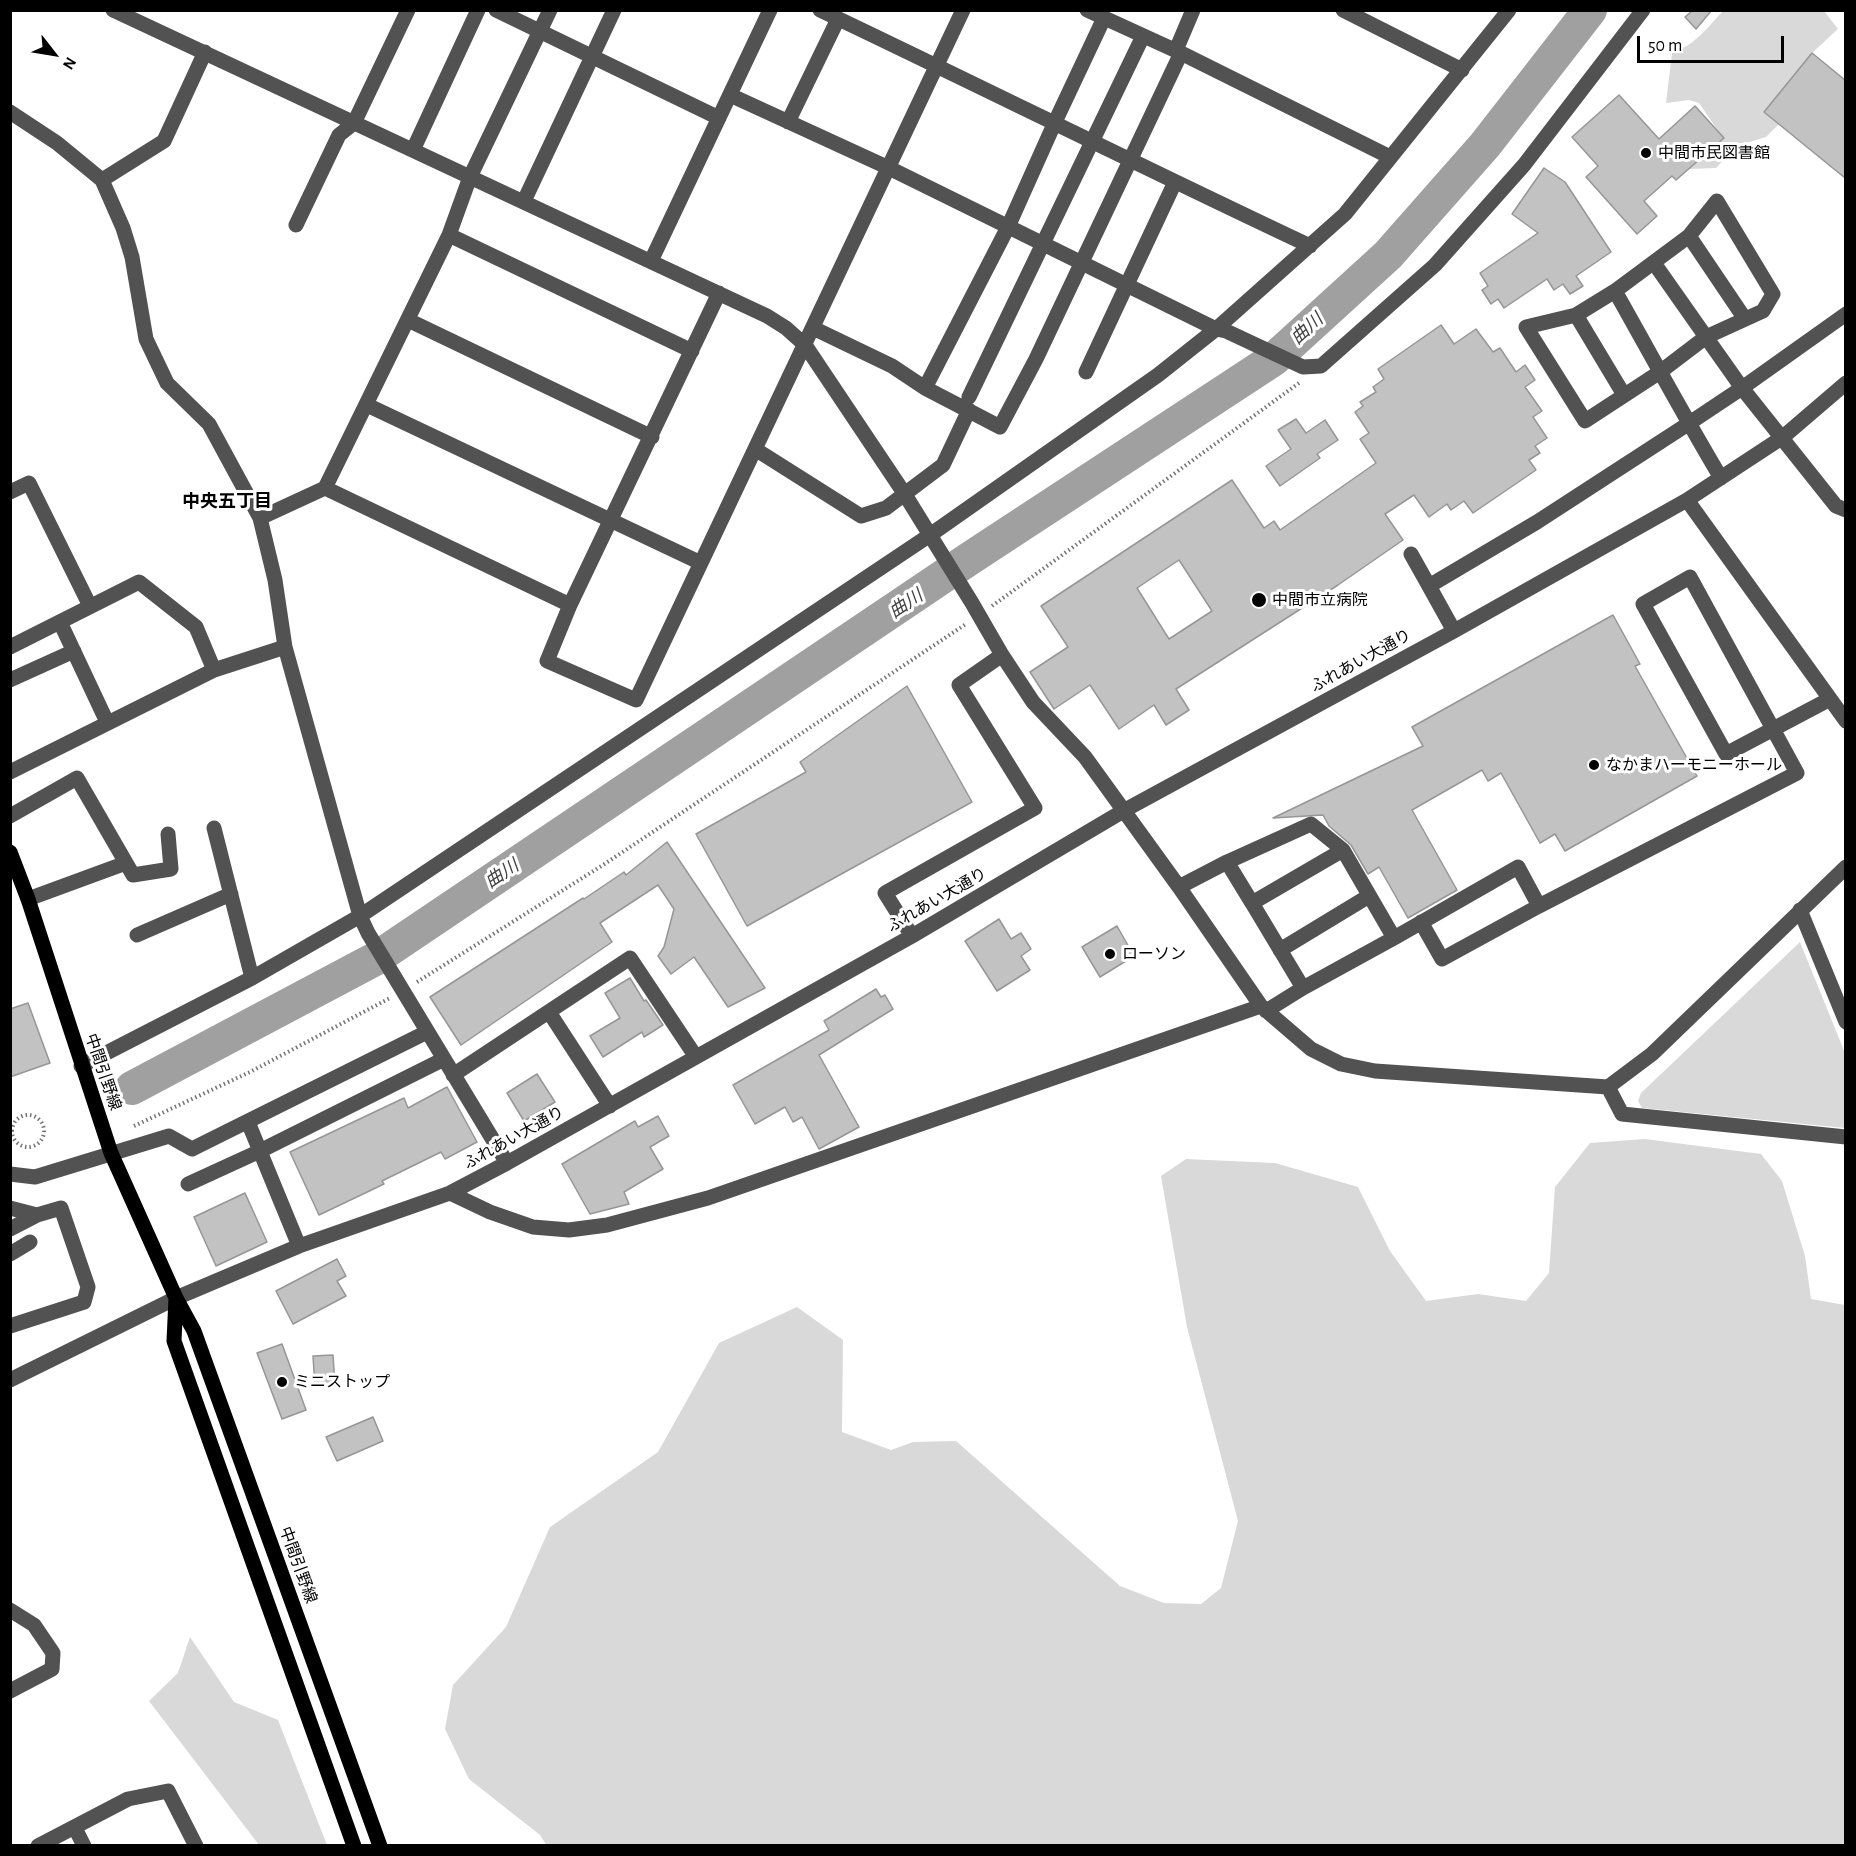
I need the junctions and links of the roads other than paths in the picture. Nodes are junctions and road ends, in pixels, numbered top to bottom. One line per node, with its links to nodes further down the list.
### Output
1 (113, 10): 20 (street)
2 (408, 10): 30 (street)
3 (478, 10): 32 (street)
4 (496, 10): 18 (street)
5 (550, 10): 18 (street)
6 (614, 10): 22 (street)
7 (770, 10): 25 (street)
8 (820, 10): 17 (street)
9 (963, 10): 23 (street)
10 (1087, 10): 15 (street)
11 (1193, 10): 21 (street)
12 (1343, 10): 16 (street)
13 (1509, 10): 24 (street)
14 (1643, 10): 57 (street)
15 (1114, 17): 19 (street); 29 (street)
16 (1375, 17): 24 (street)
17 (838, 19): 23 (street); 28 (street)
18 (540, 32): 22 (street); 36 (street)
19 (1143, 36): 21 (street); 31 (street)
20 (205, 52): 30 (street); 37 (street)
21 (1178, 52): 33 (street); 34 (street)
22 (592, 57): 27 (street); 39 (street)
23 (938, 66): 29 (street); 35 (street)
24 (1462, 70): 33 (street)
25 (730, 95): 27 (street); 28 (street)
26 (10, 112): 37 (street)
27 (719, 118): 46 (street)
28 (788, 122): 35 (street)
29 (1055, 122): 31 (street); 41 (street)
30 (354, 123): 32 (street); 40 (street)
31 (1093, 143): 34 (street); 44 (street)
32 (413, 150): 36 (street)
33 (1390, 157): 45 (street)
34 (1130, 162): 38 (street); 47 (street)
35 (889, 168): 41 (street); 56 (street)
36 (470, 177): 39 (street); 42 (street)
37 (102, 180): 79 (street)
38 (1174, 182): 45 (street); 49 (street)
39 (524, 201): 46 (street)
40 (296, 225)
41 (1008, 227): 44 (street); 64 (street)
42 (449, 235): 55 (street); 60 (street)
43 (1689, 236): 48 (street); 54 (street); 54 (street)
44 (1043, 244): 47 (street); 67 (street)
45 (1310, 246): 57 (street)
46 (651, 261): 51 (street)
47 (1082, 263): 49 (street); 67 (street)
48 (1654, 263): 50 (street); 58 (street)
49 (1126, 285): 57 (street); 61 (street)
50 (1615, 291): 53 (street); 62 (street)
51 (719, 293): 59 (street); 60 (street)
52 (1845, 314): 65 (street)
53 (1576, 315): 66 (street); 66 (street)
54 (1745, 319): 58 (street)
55 (408, 320): 68 (street); 70 (street)
56 (813, 328): 59 (street); 64 (street)
57 (1221, 330): 81 (street)
58 (1706, 337): 62 (street); 65 (street)
59 (805, 345): 72 (street); 76 (street)
60 (692, 351): 70 (street)
61 (1086, 372)
62 (1660, 372): 66 (street); 69 (street)
63 (1845, 384): 71 (street, ふれあい大通り)
64 (925, 388): 67 (street)
65 (1742, 388): 69 (street); 71 (street)
66 (1624, 395)
67 (969, 404): 76 (street)
68 (367, 405): 74 (street); 80 (street)
69 (1688, 424): 73 (street); 84 (street)
70 (652, 437): 80 (street)
71 (1783, 437): 73 (street, ふれあい大通り); 78 (street)
72 (755, 449): 76 (street); 83 (street)
73 (1721, 478): 77 (street, ふれあい大通り)
74 (325, 488): 79 (street); 85 (street)
75 (10, 492): 86 (street)
76 (904, 494): 81 (street)
77 (1687, 500): 88 (street, ふれあい大通り); 95 (street)
78 (1845, 510)
79 (260, 518): 90 (street)
80 (611, 521): 83 (street); 85 (street)
81 (934, 542): 92 (street); 116 (street)
82 (1411, 554): 84 (street)
83 (701, 563): 85 (street)
84 (1429, 586): 88 (street)
85 (570, 605)
86 (90, 606): 87 (street); 93 (street)
87 (60, 622): 89 (street); 91 (street)
88 (1454, 631): 100 (street, ふれあい大通り)
89 (10, 647)
90 (285, 647): 93 (street); 116 (street)
91 (74, 651): 94 (street); 97 (street)
92 (1002, 655): 100 (street); 119 (street)
93 (214, 670): 97 (street)
94 (10, 680)
95 (1830, 699): 96 (street); 98 (street)
96 (1845, 721)
97 (107, 722): 99 (street)
98 (1774, 729): 98 (street); 114 (street)
99 (10, 772)
100 (1125, 810): 109 (street); 119 (street, ふれあい大通り)
101 (10, 816): 107 (street)
102 (214, 828): 110 (street)
103 (168, 834): 107 (street)
104 (1343, 850): 106 (street); 111 (street); 113 (street)
105 (10, 852): 112 (main road, 中間引野線)
106 (1227, 862): 109 (street); 113 (street)
107 (126, 863): 112 (street)
108 (1845, 867): 115 (street)
109 (1179, 887): 124 (street)
110 (231, 894): 118 (street); 122 (street)
111 (1369, 896): 120 (street); 121 (street)
112 (28, 899): 130 (main road, 中間引野線)
113 (1252, 903): 121 (street)
114 (1539, 906): 117 (street); 117 (street)
115 (1800, 910): 126 (street); 132 (street)
116 (360, 916): 122 (street); 127 (street)
117 (1421, 922): 120 (street)
118 (137, 935)
119 (912, 936): 128 (street, ふれあい大通り)
120 (1394, 938): 123 (street)
121 (1280, 950): 123 (street)
122 (252, 978): 130 (street)
123 (1303, 988): 124 (street)
124 (1264, 1008): 132 (street); 141 (street)
125 (549, 1012): 128 (street); 131 (street); 133 (street)
126 (1845, 1022)
127 (427, 1032): 129 (street); 134 (street)
128 (696, 1057): 133 (street, ふれあい大通り)
129 (444, 1059): 131 (street); 136 (street)
130 (83, 1071): 137 (main road, 中間引野線)
131 (453, 1075): 138 (street)
132 (1608, 1087): 135 (street)
133 (610, 1106): 138 (street, ふれあい大通り)
134 (248, 1122): 136 (street); 137 (street)
135 (1845, 1137)
136 (260, 1151): 140 (street); 146 (street)
137 (111, 1153): 139 (street); 148 (main road, 中間引野線)
138 (507, 1163): 141 (street, ふれあい大通り)
139 (10, 1174)
140 (188, 1184)
141 (450, 1193): 146 (street, ふれあい大通り)
142 (10, 1208): 143 (street)
143 (37, 1215): 144 (street); 149 (street)
144 (10, 1229)
145 (30, 1242): 147 (street)
146 (299, 1246): 148 (street, ふれあい大通り)
147 (10, 1254)
148 (176, 1298): 150 (street, ふれあい大通り); 157 (main road, 中間引野線); 158 (main road, 中間引野線)
149 (10, 1326)
150 (10, 1380)
151 (10, 1610): 152 (street)
152 (10, 1691)
153 (75, 1828): 154 (street); 155 (street); 156 (street)
154 (38, 1845)
155 (84, 1845)
156 (196, 1845)
157 (354, 1845)
158 (380, 1845)

